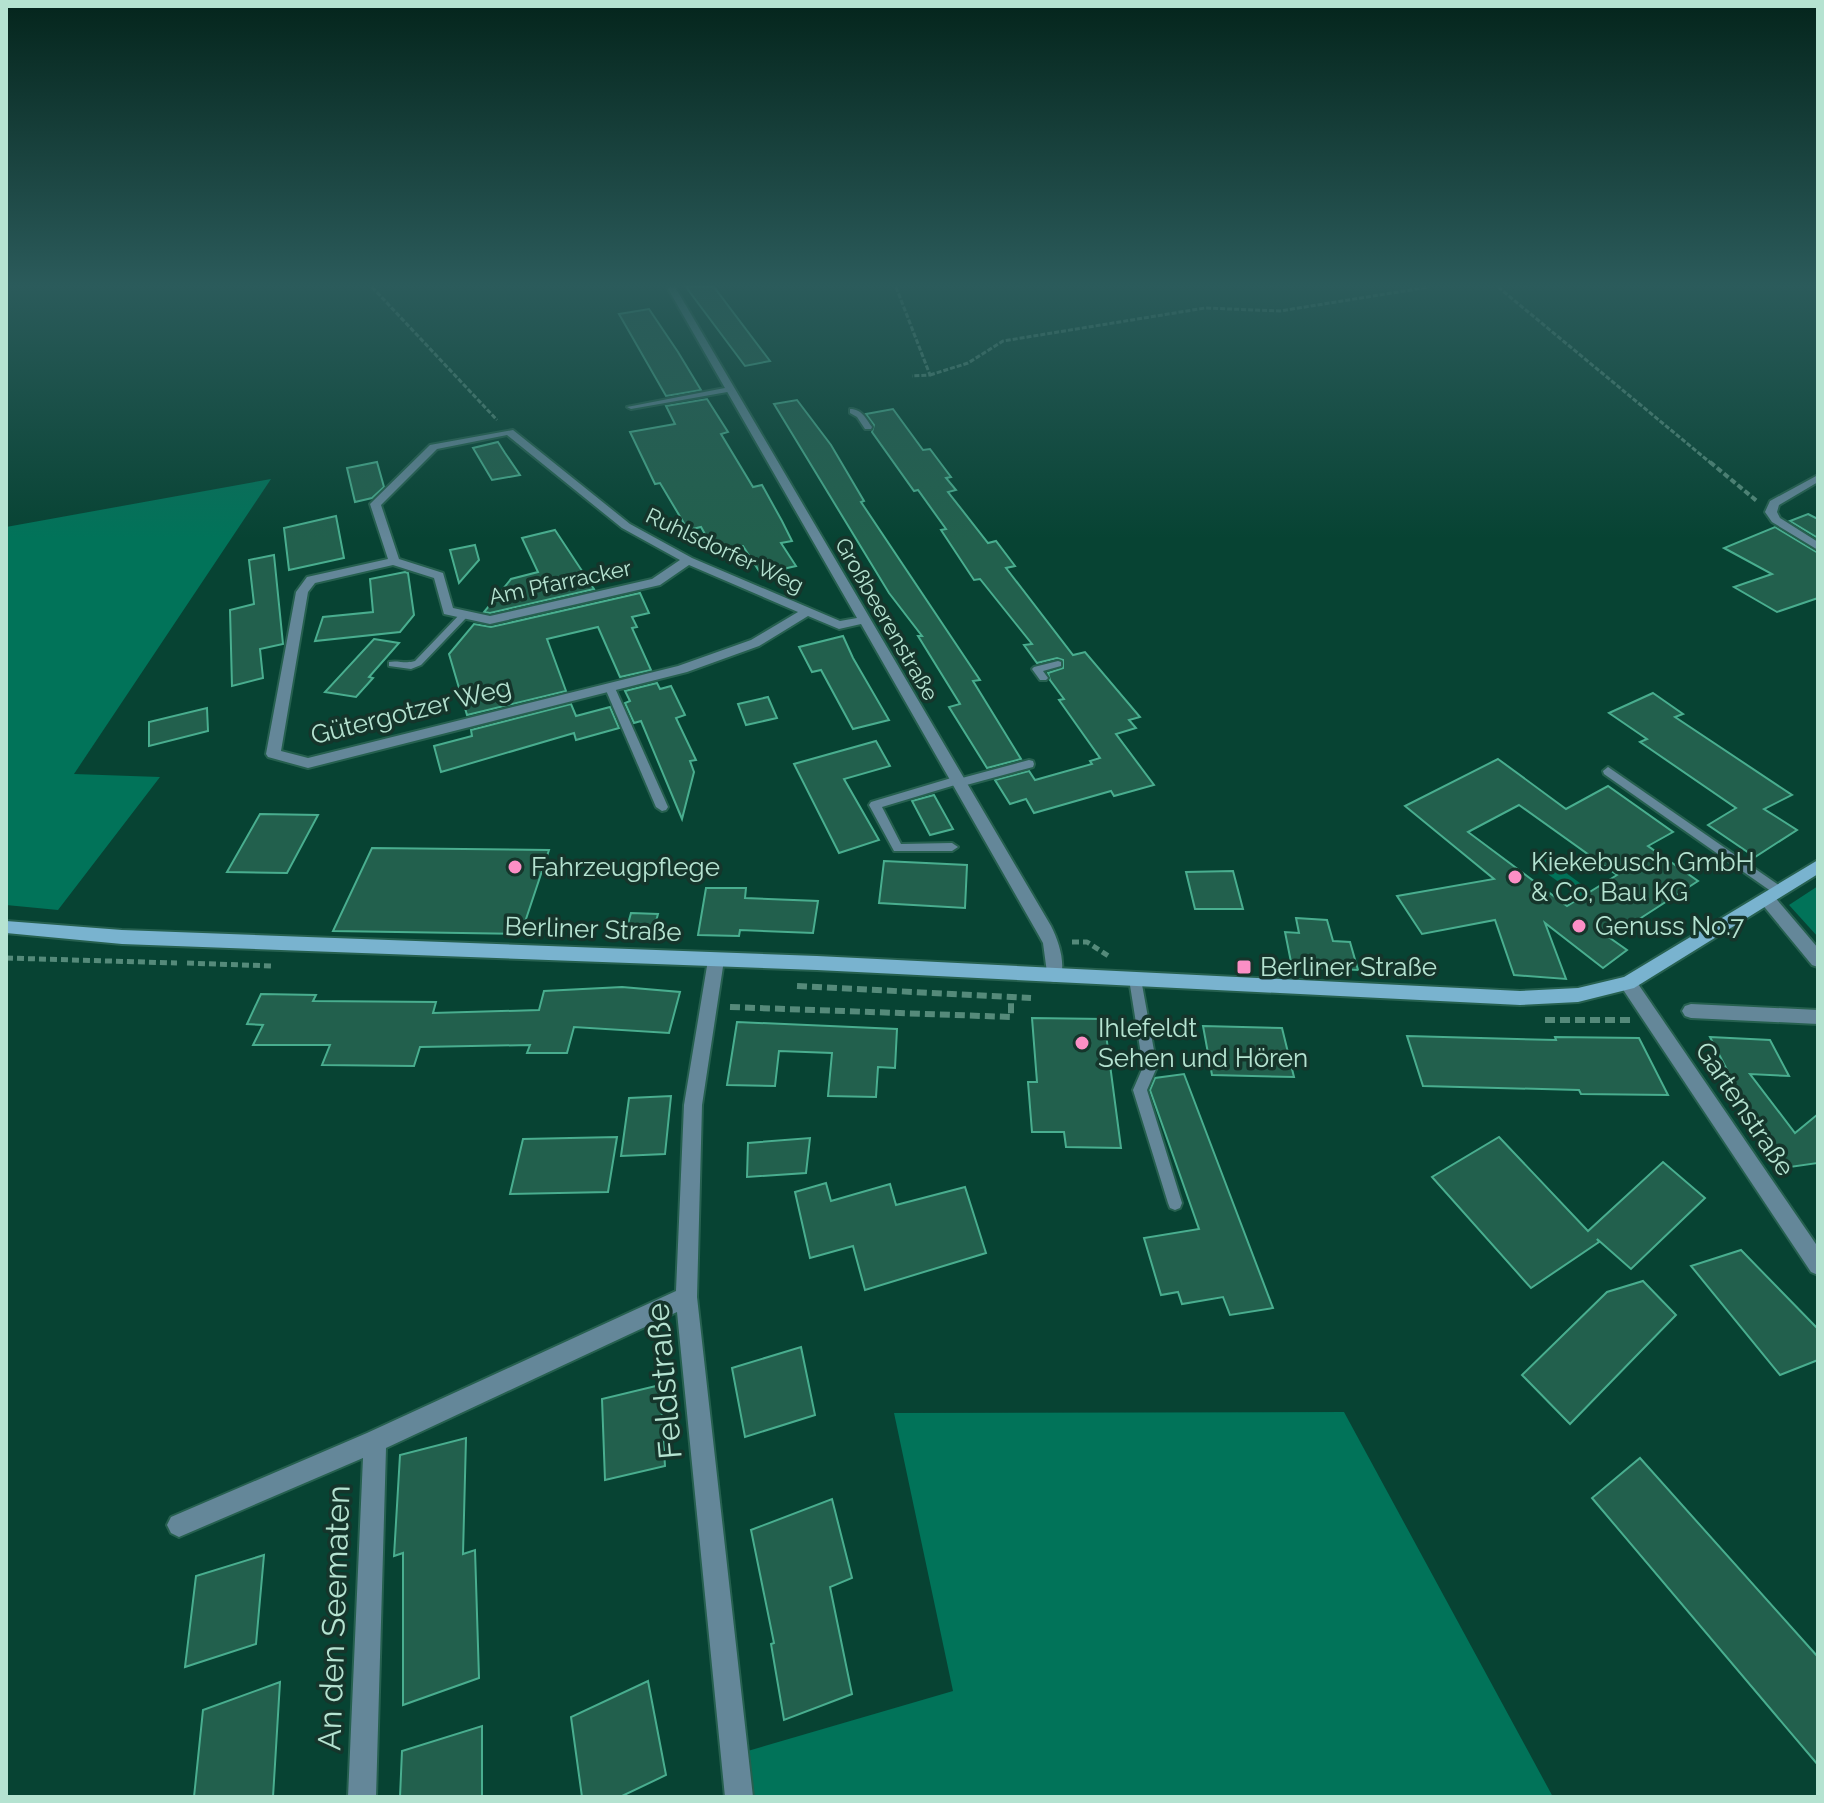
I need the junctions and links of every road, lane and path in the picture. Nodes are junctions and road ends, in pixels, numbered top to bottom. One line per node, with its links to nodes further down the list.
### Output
1 (451, 371): 12 (path)
2 (720, 371): 8 (street, Großbeerenstraße)
3 (929, 371): 6 (path)
4 (942, 371): 6 (path)
5 (1600, 371): 14 (path)
6 (930, 375): 7 (path)
7 (912, 376)
8 (730, 389): 9 (lane); 20 (street, Großbeerenstraße)
9 (631, 407)
10 (853, 411): 11 (lane)
11 (868, 427)
12 (509, 432): 16 (street, Ruhlsdorfer Weg); 17 (street)
13 (1818, 478): 14 (street)
14 (1771, 512): 15 (street)
15 (1818, 547)
16 (688, 560): 18 (street, Ruhlsdorfer Weg); 19 (street, Am Pfarracker)
17 (394, 561): 19 (street, Am Pfarracker); 24 (street, Gütergotzer Weg)
18 (808, 611): 20 (street, Ruhlsdorfer Weg); 24 (street, Gütergotzer Weg)
19 (464, 615): 21 (lane)
20 (864, 620): 27 (street, Großbeerenstraße)
21 (392, 664)
22 (1058, 664): 23 (lane)
23 (1043, 678)
24 (610, 688): 28 (lane)
25 (1029, 764): 27 (lane)
26 (1608, 771): 31 (lane)
27 (959, 782): 29 (lane); 39 (street, Großbeerenstraße)
28 (662, 807)
29 (952, 847)
30 (1818, 866): 31 (main road, Berliner Straße)
31 (1773, 895): 37 (street); 41 (main road, Berliner Straße)
32 (6, 927): 36 (main road, Berliner Straße)
33 (1087, 942): 35 (path)
34 (6, 958): 38 (path)
35 (1114, 959)
36 (716, 960): 39 (main road, Berliner Straße); 45 (street, Feldstraße)
37 (1818, 960)
38 (227, 966)
39 (1054, 975): 40 (main road, Berliner Straße)
40 (1135, 979): 41 (main road, Berliner Straße); 48 (lane)
41 (1628, 983): 49 (street, Gartenstraße)
42 (781, 985): 43 (path)
43 (984, 997)
44 (1011, 997): 45 (path)
45 (709, 1006): 50 (street, Feldstraße)
46 (1691, 1011): 47 (street)
47 (1818, 1017)
48 (1175, 1203)
49 (1818, 1265)
50 (686, 1297): 51 (street, An den Seematen); 54 (street, Feldstraße)
51 (375, 1441): 52 (street, An den Seematen); 53 (street, An den Seematen)
52 (179, 1525)
53 (362, 1797)
54 (739, 1797)

